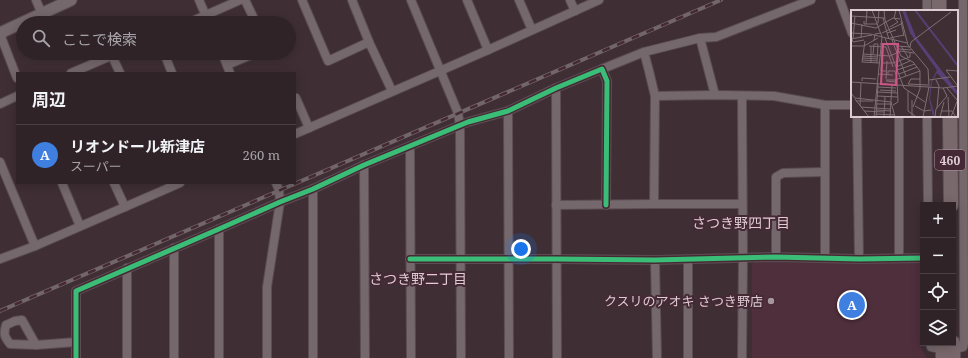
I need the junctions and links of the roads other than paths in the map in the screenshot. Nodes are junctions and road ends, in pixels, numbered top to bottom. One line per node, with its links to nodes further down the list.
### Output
1 (36, 0): 17 (street)
2 (72, 0): 17 (street)
3 (199, 0): 19 (street)
4 (240, 0): 20 (street)
5 (245, 0): 21 (street)
6 (302, 0): 27 (street)
7 (352, 0): 27 (street)
8 (411, 0): 38 (street)
9 (467, 0): 28 (street)
10 (519, 0): 24 (street)
11 (570, 0): 16 (street)
12 (599, 0): 16 (street)
13 (811, 0): 26 (street)
14 (840, 0): 23 (street)
15 (963, 0): 30 (street)
16 (575, 11): 24 (street)
17 (42, 14): 18 (street)
18 (38, 16)
19 (206, 16)
20 (212, 16)
21 (253, 16)
22 (16, 26): 25 (street)
23 (851, 28)
24 (532, 30): 28 (street)
25 (0, 33): 43 (street)
26 (700, 38): 29 (street); 46 (street)
27 (369, 42): 45 (street)
28 (488, 50): 38 (street)
29 (644, 52): 37 (street); 48 (street)
30 (966, 54): 54 (street)
31 (101, 60): 39 (street)
32 (117, 60): 40 (street)
33 (167, 60): 41 (street)
34 (225, 60): 36 (street)
35 (239, 60): 36 (street)
36 (227, 65): 42 (street)
37 (602, 69): 44 (street); 82 (street)
38 (440, 71): 45 (street); 61 (street)
39 (73, 72)
40 (120, 72)
41 (172, 72)
42 (230, 72)
43 (16, 75)
44 (556, 88): 55 (street); 81 (street)
45 (392, 91): 62 (street)
46 (715, 95): 48 (street); 49 (street)
47 (16, 96): 51 (street)
48 (655, 96): 79 (street)
49 (742, 96): 52 (street); 80 (street)
50 (296, 98): 62 (street)
51 (0, 104)
52 (825, 105): 53 (street); 68 (street)
53 (851, 105)
54 (963, 105): 65 (street)
55 (508, 111): 61 (street); 97 (street)
56 (857, 117): 99 (street)
57 (899, 117): 92 (street)
58 (927, 117): 76 (street)
59 (940, 117): 77 (highway, 460)
60 (950, 117): 78 (highway, 460)
61 (460, 126): 64 (street); 96 (street)
62 (309, 128): 63 (street)
63 (296, 134)
64 (410, 146): 67 (street); 95 (street)
65 (966, 147): 74 (street)
66 (0, 162): 87 (street)
67 (364, 165): 73 (street); 114 (street)
68 (824, 172): 89 (street); 91 (street)
69 (62, 184): 84 (street)
70 (114, 184): 83 (street)
71 (277, 184): 75 (street)
72 (168, 185): 83 (street)
73 (313, 189): 75 (street); 113 (street)
74 (966, 196): 86 (street)
75 (280, 202): 85 (street); 112 (street)
76 (928, 202)
77 (941, 202)
78 (951, 202)
79 (654, 204): 80 (street); 82 (street)
80 (742, 204): 90 (street)
81 (556, 205): 82 (street); 98 (street)
82 (606, 205)
83 (125, 207): 84 (street)
84 (80, 226): 87 (street)
85 (219, 229): 88 (street); 111 (street)
86 (966, 243): 103 (street)
87 (35, 246): 94 (street)
88 (174, 248): 102 (street); 110 (street)
89 (776, 257): 90 (street); 91 (street)
90 (743, 258): 101 (street); 121 (street)
91 (825, 258): 99 (street)
92 (899, 258): 93 (street); 99 (street)
93 (920, 258)
94 (0, 259)
95 (410, 259): 96 (street); 115 (street)
96 (461, 259): 97 (street); 116 (street)
97 (509, 259): 98 (street); 117 (street)
98 (556, 259): 100 (street); 118 (street)
99 (859, 259)
100 (656, 260): 101 (street); 119 (street)
101 (688, 260): 120 (street)
102 (127, 268): 104 (street); 109 (street)
103 (966, 293): 107 (street)
104 (76, 342): 105 (street); 108 (street)
105 (36, 345)
106 (931, 346): 107 (street)
107 (948, 350)
108 (76, 358)
109 (128, 358)
110 (174, 358)
111 (219, 358)
112 (267, 358)
113 (313, 358)
114 (365, 358)
115 (411, 358)
116 (461, 358)
117 (509, 358)
118 (556, 358)
119 (657, 358)
120 (688, 358)
121 (742, 358)

